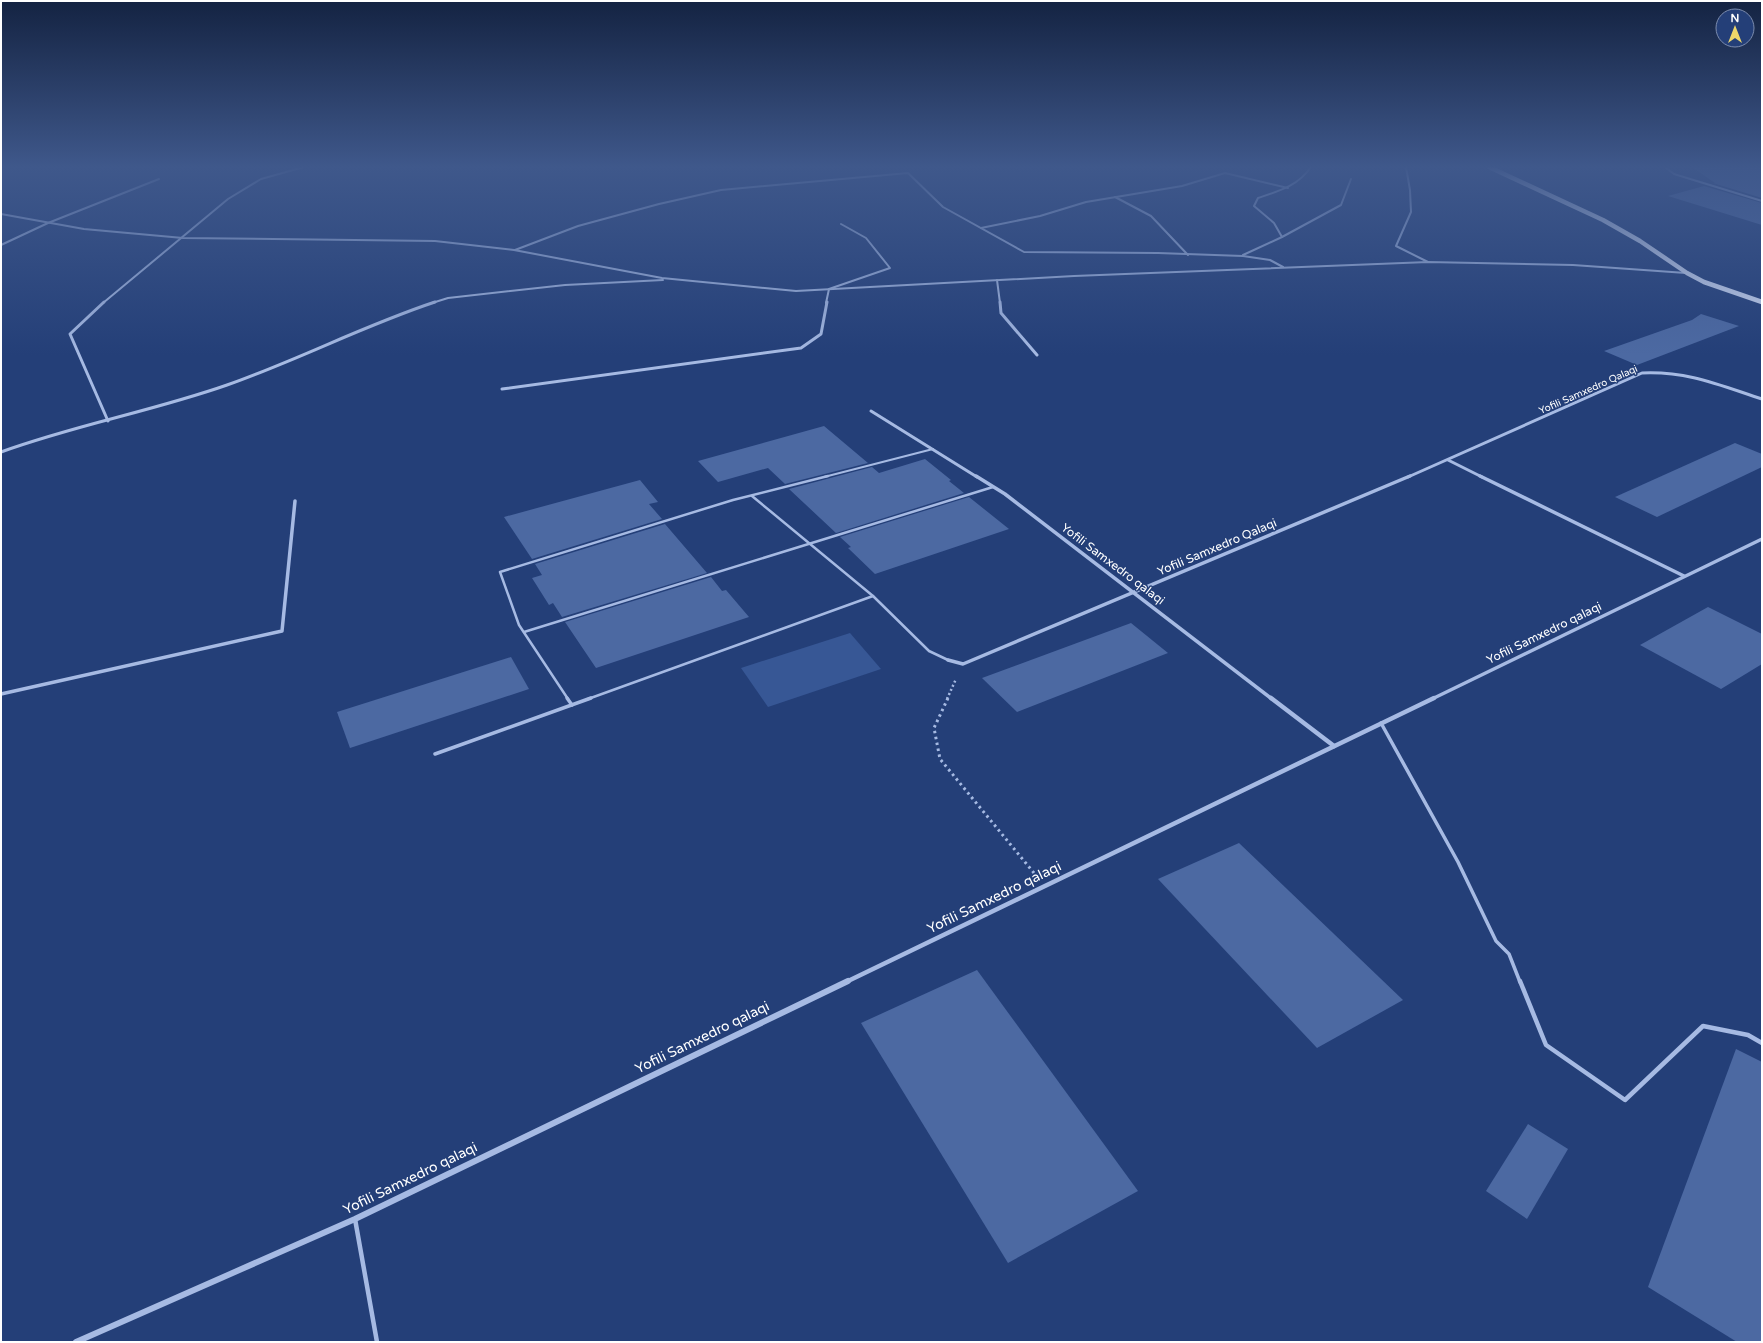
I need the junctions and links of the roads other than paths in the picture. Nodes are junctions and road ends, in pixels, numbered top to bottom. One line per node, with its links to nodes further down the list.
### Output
1 (34, 230): 14 (street)
2 (82, 230): 13 (street)
3 (193, 230): 13 (street)
4 (568, 230): 15 (street)
5 (852, 230): 23 (street)
6 (983, 230): 16 (street)
7 (1164, 230): 16 (street)
8 (1278, 230): 12 (street)
9 (1296, 230): 12 (street)
10 (1403, 230): 18 (street)
11 (1620, 230): 20 (main road)
12 (1282, 237): 17 (street)
13 (183, 238): 15 (street); 29 (street)
14 (1, 245)
15 (514, 250): 21 (street)
16 (1188, 255): 17 (street)
17 (1243, 256): 19 (street)
18 (1428, 262): 19 (street); 20 (street)
19 (1283, 267): 22 (street)
20 (1687, 273): 24 (main road)
21 (676, 279): 23 (street); 29 (street)
22 (997, 280): 23 (street); 25 (street)
23 (829, 289): 26 (street)
24 (1762, 302)
25 (1037, 355)
26 (502, 389)
27 (1762, 399): 32 (street, Yofili Samxedro Qalaqi)
28 (871, 411): 30 (street, Yofili Samxedro qalaqi)
29 (108, 421): 31 (street)
30 (933, 449): 33 (street, Yofili Samxedro qalaqi); 34 (lane)
31 (1, 452)
32 (1448, 460): 38 (street); 39 (street, Yofili Samxedro Qalaqi)
33 (993, 486): 37 (lane); 39 (street, Yofili Samxedro qalaqi)
34 (752, 496): 37 (lane); 41 (lane)
35 (295, 501): 43 (street)
36 (1762, 539): 38 (street, Yofili Samxedro qalaqi)
37 (810, 543): 40 (lane); 41 (lane)
38 (1684, 576): 45 (street, Yofili Samxedro qalaqi)
39 (1133, 592): 42 (street, Yofili Samxedro Qalaqi); 46 (street, Yofili Samxedro qalaqi)
40 (873, 596): 42 (lane); 44 (lane)
41 (524, 632): 44 (lane)
42 (948, 660)
43 (1, 694)
44 (572, 705): 47 (lane)
45 (1381, 723): 46 (street, Yofili Samxedro qalaqi); 48 (lane)
46 (1334, 746): 49 (street, Yofili Samxedro qalaqi)
47 (435, 754)
48 (1762, 1043)
49 (355, 1219): 50 (street, Yofili Samxedro qalaqi); 51 (lane)
50 (76, 1342)
51 (377, 1342)

